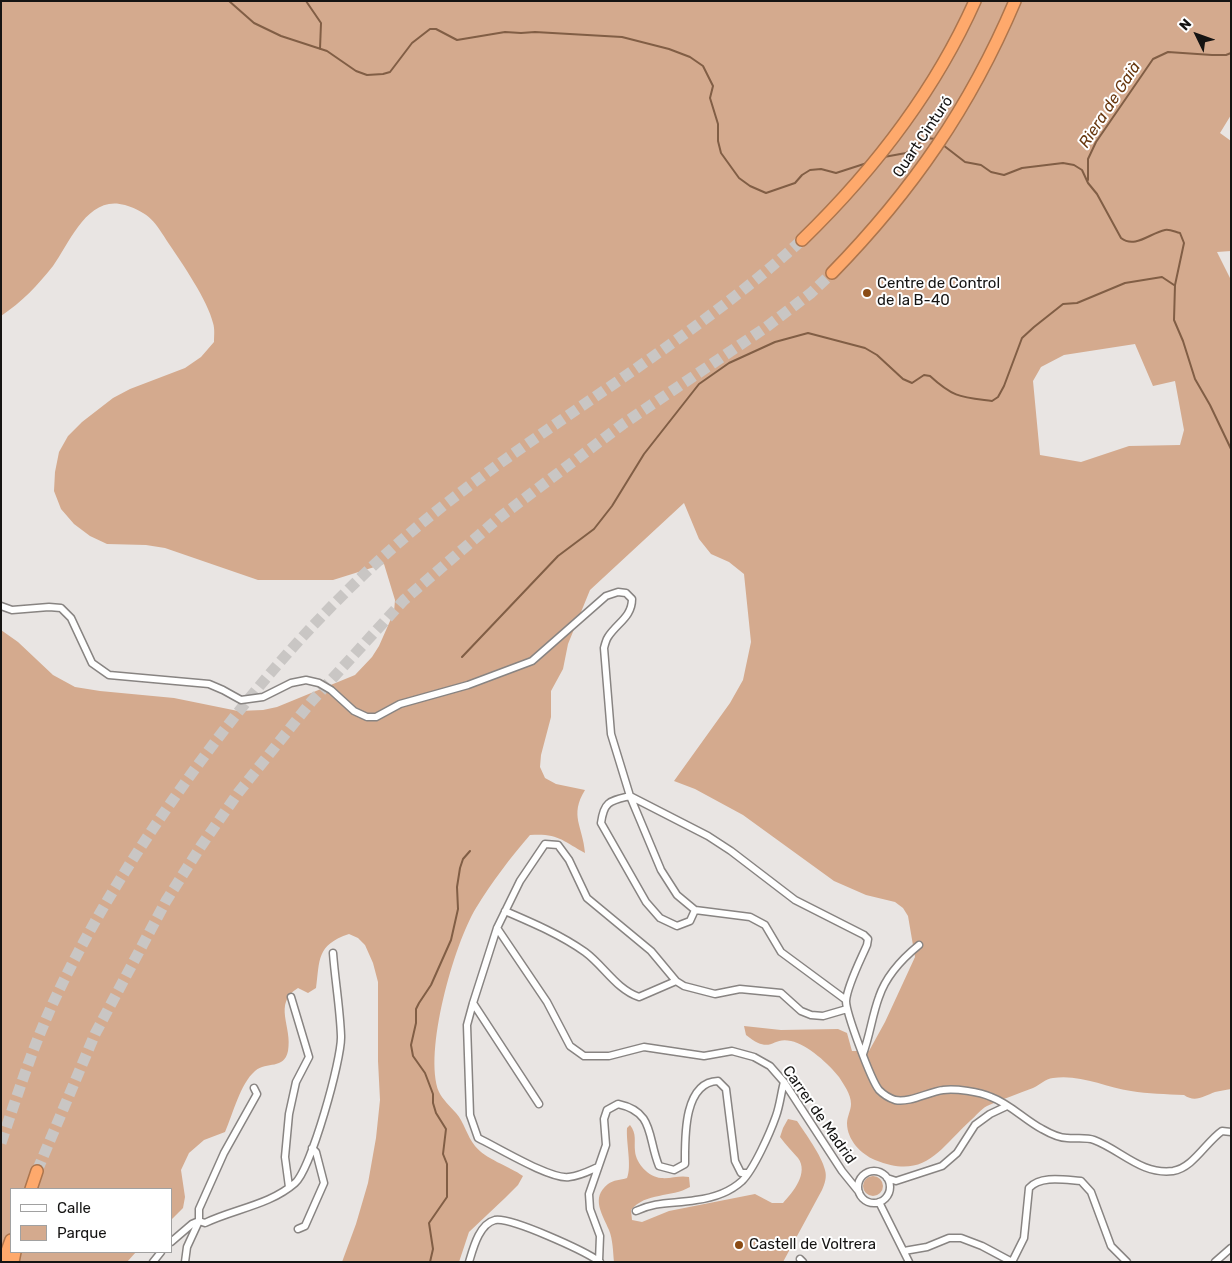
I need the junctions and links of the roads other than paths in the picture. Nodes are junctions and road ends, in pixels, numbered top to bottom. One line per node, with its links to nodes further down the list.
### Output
1 (975, 1): 3 (highway, Quart Cinturó)
2 (1014, 1): 4 (highway, Quart Cinturó)
3 (802, 240)
4 (832, 273)
5 (1, 606): 6 (street)
6 (630, 796): 7 (street); 7 (street); 14 (street)
7 (695, 910): 14 (street)
8 (506, 911): 9 (street); 12 (street); 12 (street)
9 (497, 928): 15 (street); 18 (street, Carrer de Madrid)
10 (919, 945): 17 (street)
11 (333, 953): 23 (street)
12 (676, 981): 16 (street)
13 (291, 997): 28 (street)
14 (846, 1000): 16 (street)
15 (473, 1003): 20 (street); 24 (street)
16 (847, 1009): 17 (street)
17 (863, 1054): 21 (street)
18 (784, 1082): 26 (street); 30 (street, Carrer de Madrid)
19 (254, 1088): 33 (street)
20 (539, 1104)
21 (1007, 1106): 22 (street); 27 (street)
22 (1231, 1132)
23 (312, 1148): 28 (street); 34 (street)
24 (598, 1167): 26 (street); 39 (street)
25 (37, 1172): 29 (highway)
26 (748, 1173): 32 (street)
27 (887, 1178): 30 (street); 31 (street)
28 (289, 1187): 33 (street)
29 (31, 1188)
30 (859, 1192): 31 (street)
31 (879, 1202): 38 (street)
32 (636, 1211)
33 (199, 1221): 35 (street); 41 (street)
34 (298, 1229)
35 (172, 1241)
36 (10, 1243): 40 (highway)
37 (1231, 1248): 46 (street)
38 (904, 1251): 43 (street); 44 (street)
39 (600, 1261): 42 (street)
40 (3, 1262)
41 (185, 1262)
42 (469, 1262)
43 (909, 1262)
44 (1012, 1262): 45 (street)
45 (1127, 1262)
46 (1215, 1262)

